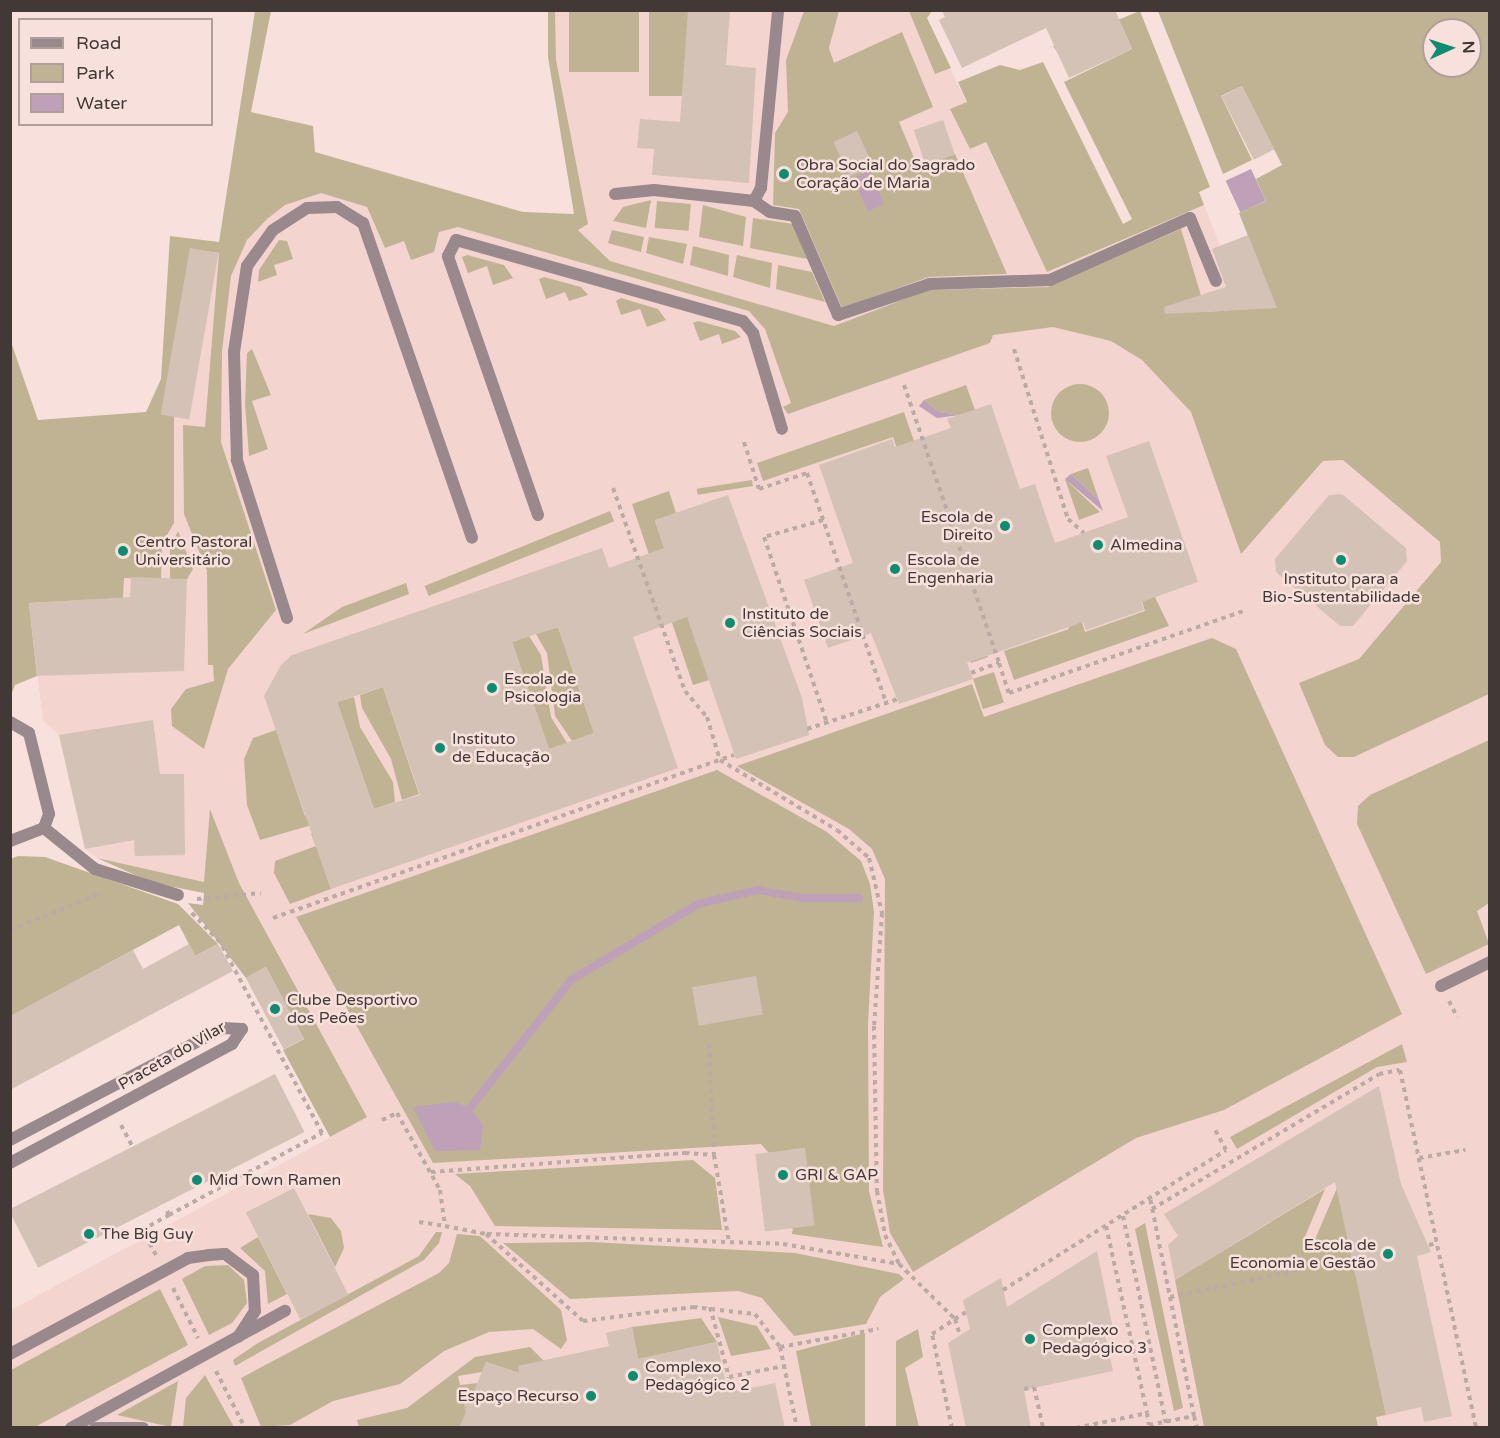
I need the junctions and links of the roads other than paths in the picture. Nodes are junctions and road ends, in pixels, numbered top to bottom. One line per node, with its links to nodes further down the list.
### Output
1 (778, 10): 3 (street)
2 (615, 194): 3 (street)
3 (754, 201): 4 (street)
4 (1216, 281)
5 (782, 429): 6 (street)
6 (538, 515)
7 (472, 538): 8 (street)
8 (287, 618)
9 (10, 722): 10 (street)
10 (44, 828): 11 (street); 12 (street)
11 (10, 841)
12 (178, 895)
13 (1490, 962): 14 (street)
14 (1441, 986)
15 (10, 1140): 16 (street, Praceta do Vilar)
16 (10, 1163)
17 (285, 1311): 18 (street)
18 (238, 1337): 19 (street); 20 (street)
19 (10, 1354)
20 (71, 1428)
21 (95, 1428): 22 (street)
22 (143, 1428)

